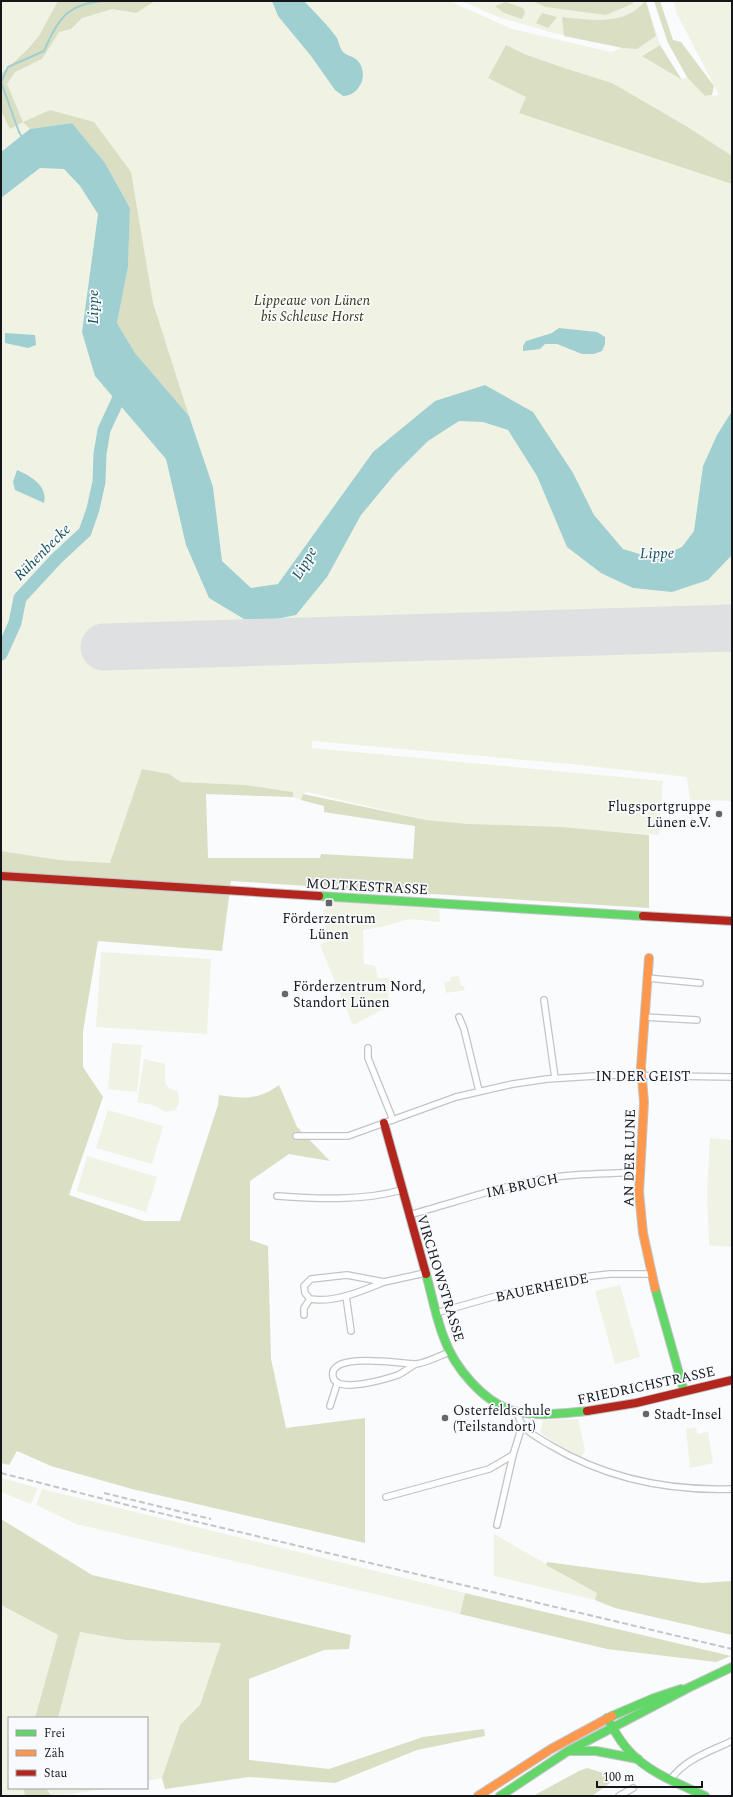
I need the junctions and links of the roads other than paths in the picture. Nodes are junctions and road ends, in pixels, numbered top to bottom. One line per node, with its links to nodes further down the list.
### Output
1 (1, 876): 2 (street, MOLTKESTRASSE)
2 (732, 921)
3 (649, 958): 4 (street, AN DER LUNE)
4 (647, 978): 5 (street); 8 (street, AN DER LUNE)
5 (700, 983)
6 (544, 1000): 13 (street)
7 (459, 1017): 14 (street)
8 (644, 1017): 9 (street); 11 (street, AN DER LUNE)
9 (697, 1020)
10 (368, 1048): 15 (street)
11 (642, 1076): 12 (street, IN DER GEIST); 13 (street, IN DER GEIST); 18 (street, AN DER LUNE)
12 (732, 1077)
13 (555, 1078): 14 (street, IN DER GEIST)
14 (479, 1091): 15 (street, IN DER GEIST)
15 (393, 1120): 16 (street, IN DER GEIST)
16 (384, 1123): 17 (street, IN DER GEIST); 19 (street, VIRCHOWSTRASSE)
17 (296, 1136)
18 (639, 1172): 21 (street, IM BRUCH); 23 (street, AN DER LUNE)
19 (402, 1190): 20 (street); 21 (street, VIRCHOWSTRASSE)
20 (276, 1196)
21 (409, 1215): 22 (street, VIRCHOWSTRASSE)
22 (425, 1273): 24 (street); 27 (street, VIRCHOWSTRASSE)
23 (650, 1274): 27 (street, BAUERHEIDE); 34 (street, AN DER LUNE)
24 (384, 1282): 25 (street); 26 (street)
25 (346, 1296): 26 (street); 29 (street)
26 (310, 1298): 28 (street)
27 (436, 1313): 30 (street, VIRCHOWSTRASSE)
28 (304, 1315)
29 (351, 1331)
30 (450, 1352): 31 (street); 36 (street, VIRCHOWSTRASSE)
31 (416, 1364): 33 (street); 33 (street)
32 (732, 1380): 34 (street, FRIEDRICHSTRASSE)
33 (337, 1384): 35 (street)
34 (684, 1391): 36 (street, FRIEDRICHSTRASSE)
35 (330, 1406)
36 (517, 1412): 37 (street)
37 (522, 1426): 38 (street); 39 (street)
38 (513, 1455): 40 (street); 41 (street)
39 (732, 1490)
40 (386, 1497)
41 (496, 1525)
42 (732, 1667): 43 (street)
43 (690, 1686): 44 (street); 45 (street)
44 (607, 1718): 45 (street); 51 (street)
45 (613, 1728): 47 (street); 48 (street)
46 (732, 1741): 49 (street)
47 (568, 1751): 48 (street); 52 (street)
48 (638, 1760): 49 (street)
49 (671, 1779): 54 (street)
50 (633, 1788): 53 (street)
51 (478, 1796)
52 (500, 1796)
53 (619, 1796)
54 (704, 1796)

